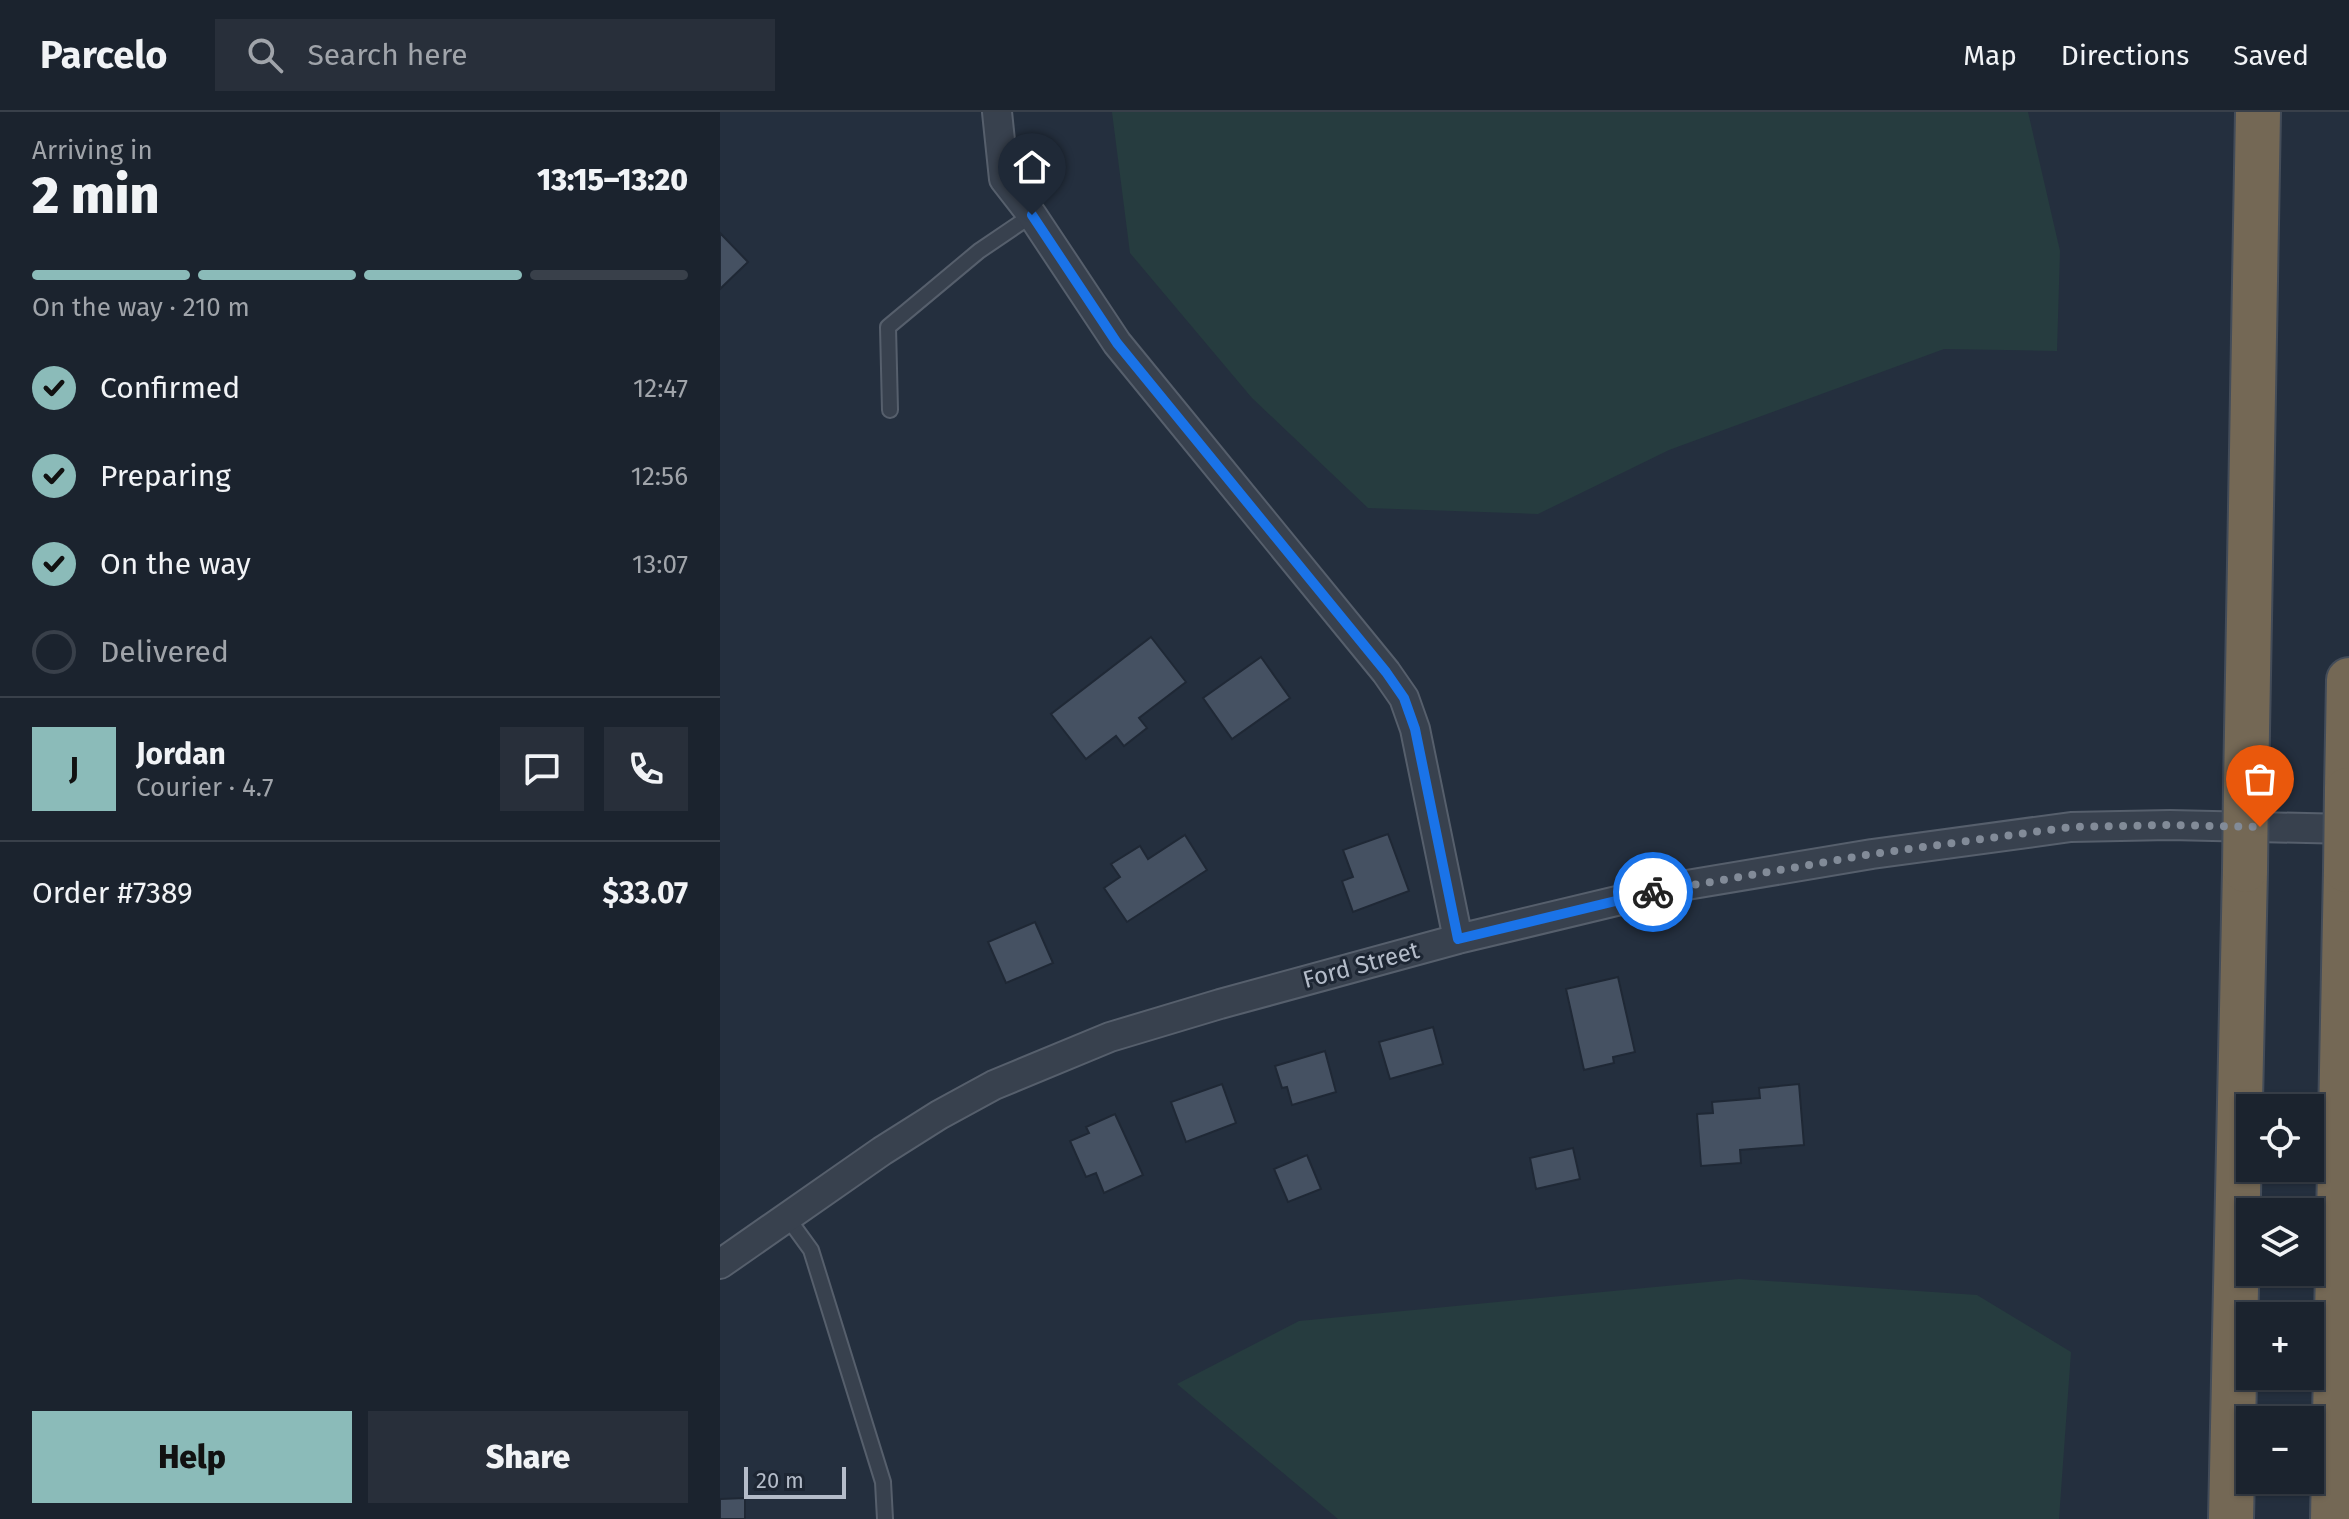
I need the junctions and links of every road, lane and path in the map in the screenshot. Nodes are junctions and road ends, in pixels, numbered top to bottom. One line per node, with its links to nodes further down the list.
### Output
1 (997, 112): 3 (street)
2 (2258, 112): 11 (highway, bridge)
3 (1032, 215): 4 (lane); 7 (street)
4 (890, 410)
5 (2349, 680): 6 (highway)
6 (2347, 830): 7 (street, Ford Street); 12 (highway)
7 (1458, 939): 8 (street, Ford Street)
8 (787, 1217): 9 (street, Ford Street); 10 (lane)
9 (720, 1264)
10 (885, 1519)
11 (2231, 1519)
12 (2333, 1519)

